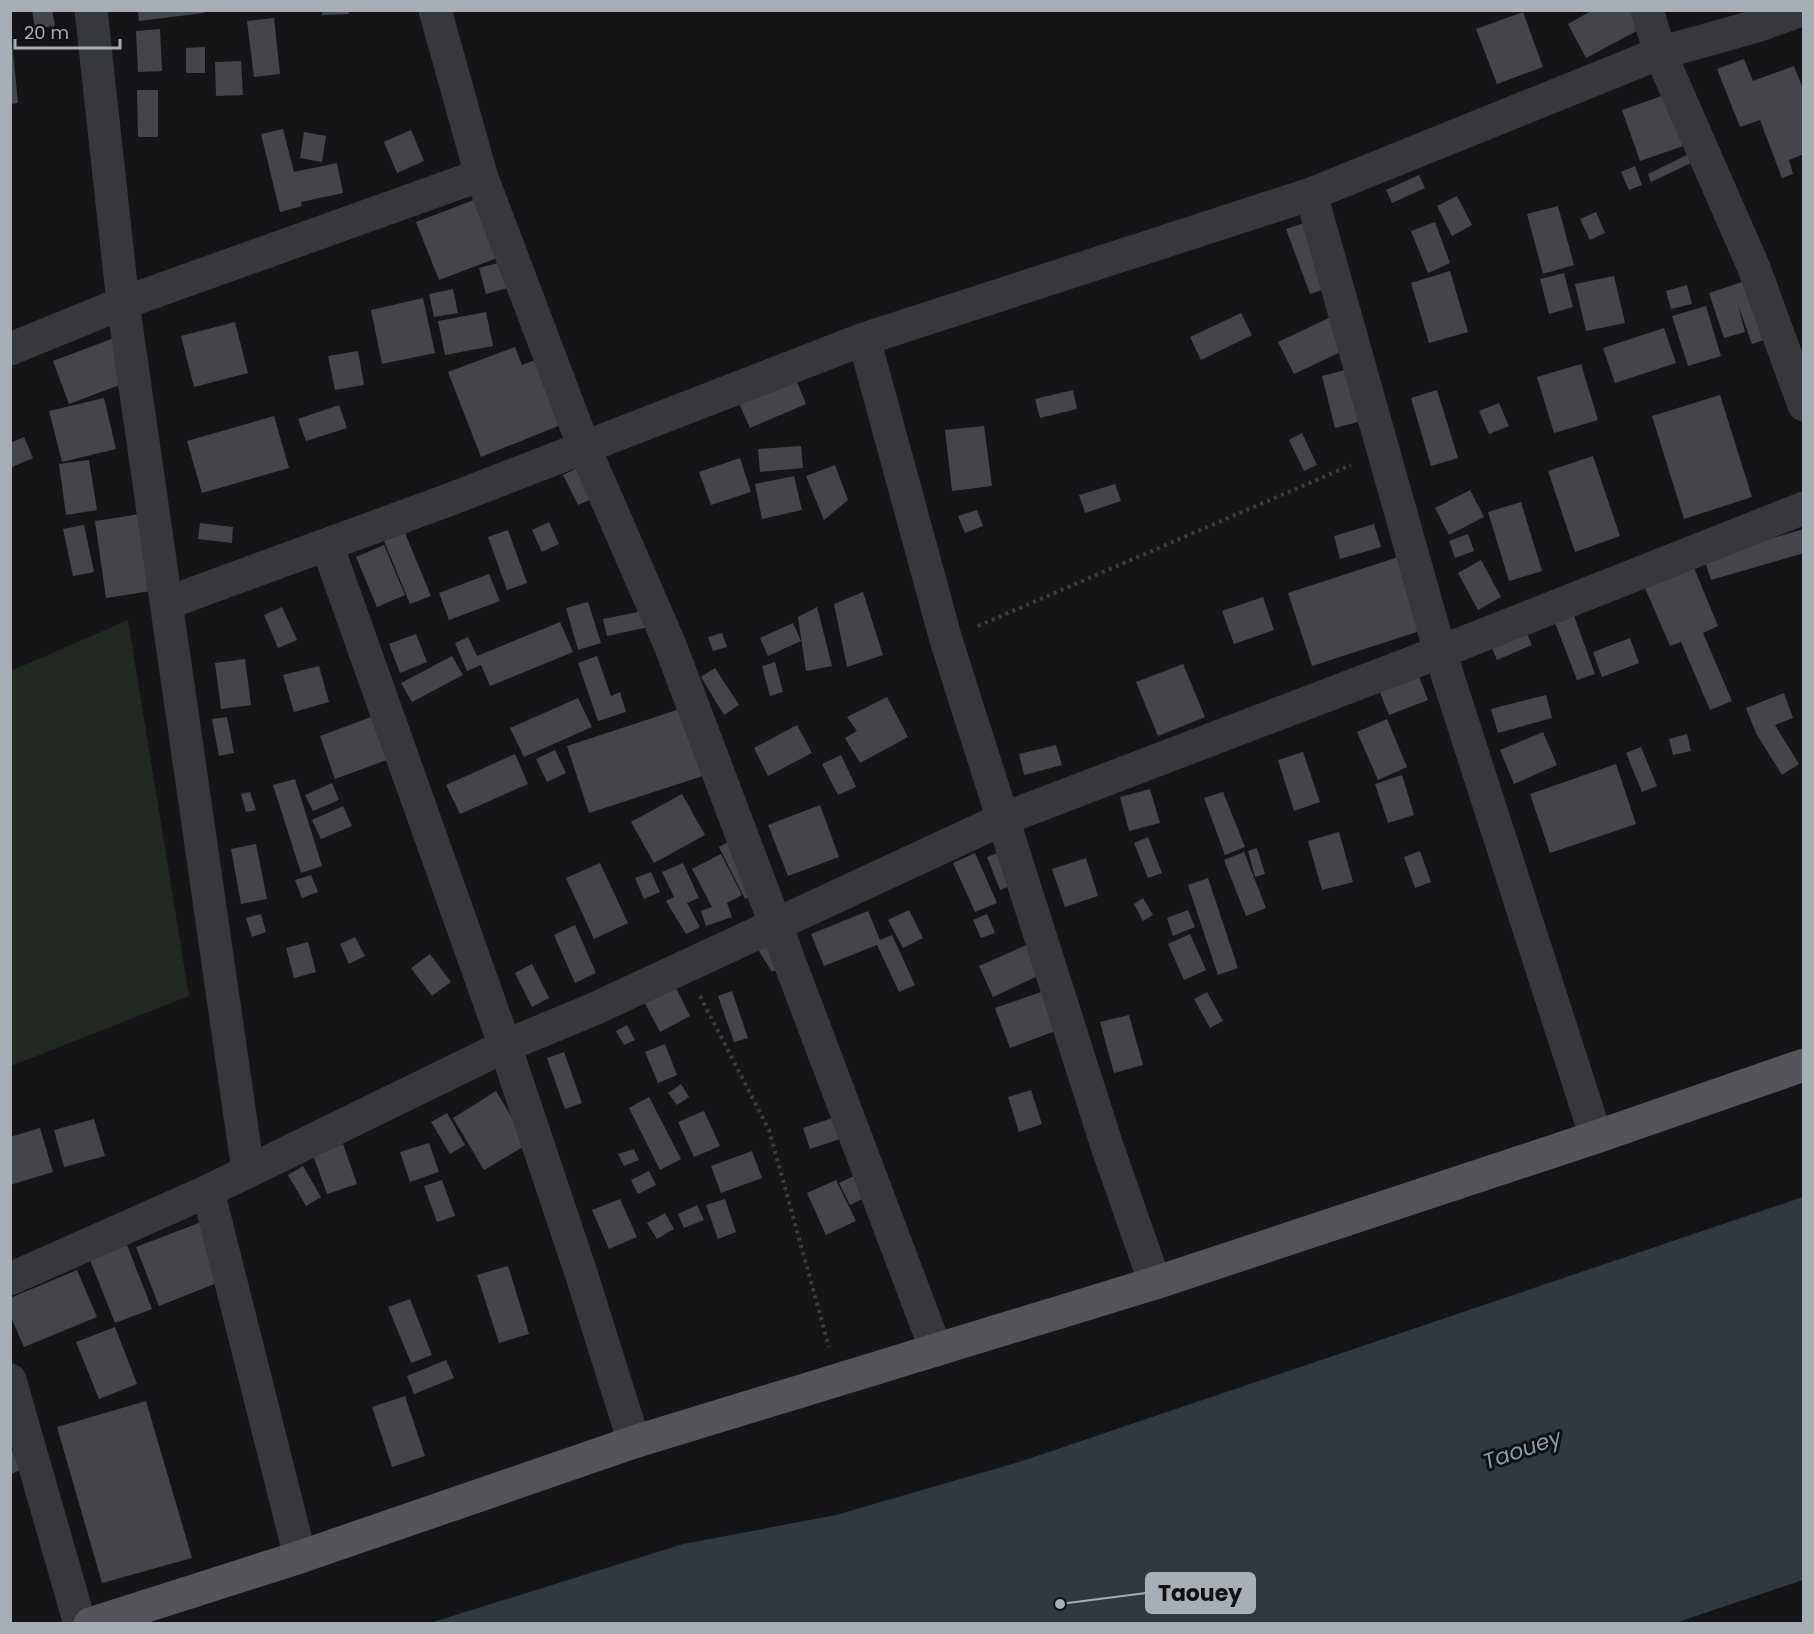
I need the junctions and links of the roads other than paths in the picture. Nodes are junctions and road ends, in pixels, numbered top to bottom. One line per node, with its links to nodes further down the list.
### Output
1 (91, 10): 8 (street)
2 (435, 10): 6 (street)
3 (1647, 10): 5 (street)
4 (1801, 10): 5 (street)
5 (1660, 53): 7 (street); 11 (street)
6 (481, 175): 8 (street); 12 (street)
7 (1311, 194): 9 (street); 16 (street)
8 (123, 303): 10 (street); 15 (street)
9 (864, 339): 12 (street); 17 (street)
10 (10, 349)
11 (1803, 405)
12 (584, 447): 14 (street); 18 (street)
13 (1803, 508): 16 (street)
14 (327, 545): 15 (street); 19 (street)
15 (167, 603): 22 (street)
16 (1440, 652): 17 (street); 21 (street)
17 (1003, 819): 18 (street); 25 (street)
18 (776, 923): 19 (street); 26 (street)
19 (505, 1046): 22 (street); 28 (street)
20 (1803, 1065): 21 (main road)
21 (1596, 1137): 25 (main road)
22 (248, 1171): 23 (street)
23 (208, 1191): 24 (street); 29 (street)
24 (10, 1279)
25 (1155, 1283): 26 (main road)
26 (936, 1350): 28 (main road)
27 (10, 1380): 30 (street)
28 (634, 1442): 29 (main road)
29 (300, 1557): 31 (main road)
30 (80, 1623)
31 (90, 1623)

